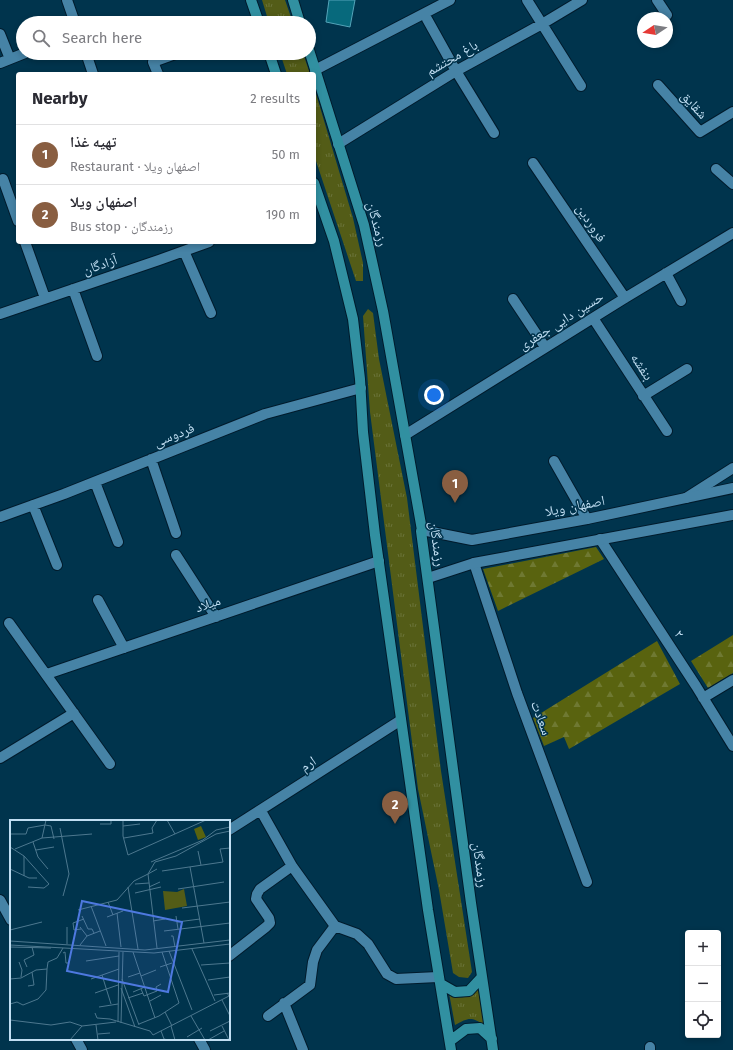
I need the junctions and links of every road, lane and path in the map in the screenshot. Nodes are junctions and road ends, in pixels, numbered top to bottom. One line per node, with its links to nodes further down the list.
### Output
1 (67, 0): 9 (street)
2 (251, 0): 10 (main road)
3 (293, 0): 11 (main road)
4 (450, 0): 21 (street)
5 (527, 0): 13 (street)
6 (582, 0): 13 (street, باغ محتشم)
7 (657, 0): 8 (street)
8 (665, 12)
9 (73, 16)
10 (257, 16)
11 (298, 16)
12 (427, 19): 22 (street)
13 (542, 24): 22 (street, باغ محتشم); 28 (street)
14 (0, 34): 20 (street)
15 (16, 57): 20 (street)
16 (88, 60): 23 (street)
17 (159, 60): 24 (street)
18 (271, 60): 25 (main road)
19 (312, 60): 21 (main road, رزمندگان)
20 (5, 61)
21 (315, 70)
22 (456, 71): 30 (street); 31 (street, باغ محتشم)
23 (92, 72)
24 (157, 72)
25 (275, 72)
26 (316, 73): 31 (main road, رزمندگان)
27 (658, 85): 29 (street, شقایق)
28 (581, 86)
29 (733, 112)
30 (494, 133)
31 (338, 144): 57 (main road, رزمندگان)
32 (534, 163): 45 (street, فروردین)
33 (716, 168): 35 (street)
34 (3, 179): 37 (street)
35 (733, 184)
36 (317, 202): 54 (main road)
37 (16, 215)
38 (732, 235): 42 (street, حسین دایی جعفری)
39 (26, 244): 44 (street)
40 (203, 244): 41 (street, آزادگان)
41 (184, 251): 43 (street, آزادگان); 48 (street)
42 (666, 273): 45 (street, حسین دایی جعفری); 47 (street)
43 (73, 289): 44 (street, آزادگان); 52 (street)
44 (45, 298): 49 (street, آزادگان)
45 (625, 298): 50 (street, حسین دایی جعفری)
46 (513, 300): 51 (street)
47 (682, 302)
48 (211, 313)
49 (0, 314)
50 (593, 318): 51 (street, حسین دایی جعفری); 55 (street, بنفشه)
51 (545, 347): 57 (street, حسین دایی جعفری)
52 (97, 356)
53 (687, 369): 55 (street)
54 (360, 388): 58 (street, فردوسی); 73 (main road)
55 (643, 396): 56 (street, بنفشه)
56 (667, 431)
57 (405, 435): 68 (main road, رزمندگان)
58 (151, 459): 61 (street, فردوسی); 69 (street)
59 (554, 461): 67 (street)
60 (733, 468): 63 (street)
61 (94, 482): 64 (street, فردوسی); 71 (street)
62 (733, 488): 63 (street, اصفهان ویلا)
63 (686, 498): 67 (street, اصفهان ویلا)
64 (33, 505): 66 (street, فردوسی); 75 (street)
65 (733, 514): 70 (street)
66 (0, 517)
67 (587, 519): 68 (street, اصفهان ویلا)
68 (422, 530): 76 (main road, رزمندگان)
69 (176, 532)
70 (600, 539): 74 (street); 83 (street, ۲)
71 (118, 542)
72 (176, 556): 78 (street)
73 (379, 561): 78 (street, میلاد); 85 (main road)
74 (474, 563): 76 (street); 92 (street, سعادت)
75 (57, 565)
76 (428, 578): 97 (main road, رزمندگان)
77 (98, 600): 80 (street)
78 (216, 617): 80 (street, میلاد)
79 (9, 623): 81 (street)
80 (124, 648): 81 (street, میلاد)
81 (47, 674): 84 (street)
82 (733, 680): 83 (street)
83 (703, 698): 86 (street, ۲)
84 (74, 712): 87 (street); 88 (street)
85 (401, 720): 89 (street, ارم); 98 (main road)
86 (733, 746)
87 (0, 758)
88 (110, 764)
89 (261, 811): 90 (street, ارم); 91 (street)
90 (230, 829)
91 (292, 866): 95 (street); 96 (street)
92 (587, 882)
93 (0, 900): 94 (street)
94 (10, 918)
95 (335, 926): 98 (street); 99 (street)
96 (230, 955)
97 (482, 977): 98 (main road); 103 (main road, رزمندگان)
98 (440, 981): 104 (main road)
99 (284, 1003): 100 (street); 107 (street)
100 (268, 1016)
101 (77, 1040): 105 (street)
102 (200, 1040): 106 (street)
103 (492, 1040): 104 (main road); 108 (main road, رزمندگان)
104 (450, 1045)
105 (82, 1050)
106 (205, 1050)
107 (303, 1050)
108 (494, 1050)

